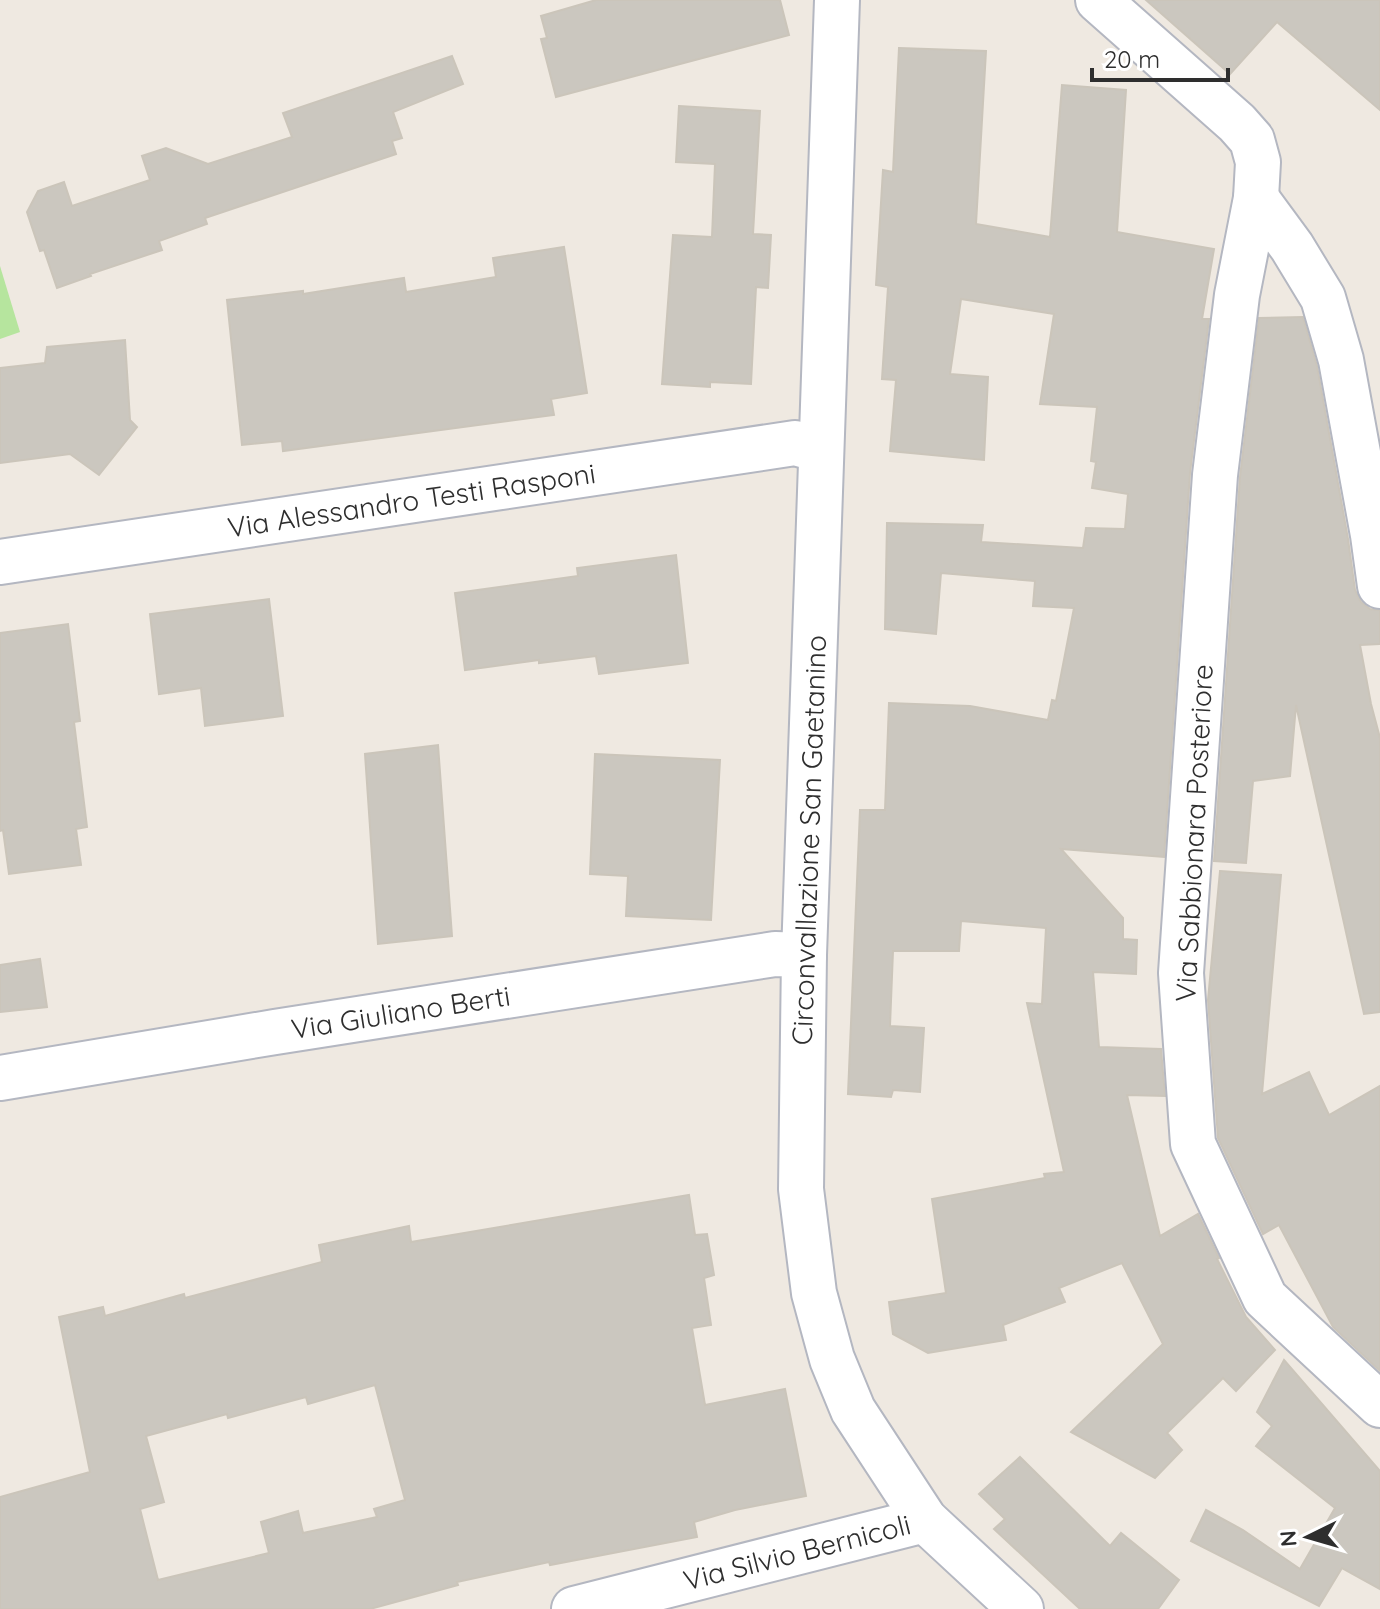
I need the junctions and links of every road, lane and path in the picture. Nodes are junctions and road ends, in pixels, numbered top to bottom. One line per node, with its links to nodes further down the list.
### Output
1 (837, 0): 4 (street, Circonvallazione San Gaetanino)
2 (1098, 0): 3 (street, Via Sabbionara Posteriore)
3 (1256, 198): 6 (street); 9 (street, Via Sabbionara Posteriore)
4 (821, 450): 5 (street, Via Alessandro Testi Rasponi); 7 (street, Circonvallazione San Gaetanino)
5 (0, 562)
6 (1380, 586)
7 (804, 955): 8 (street, Via Giuliano Berti); 10 (street, Circonvallazione San Gaetanino)
8 (0, 1078)
9 (1380, 1405)
10 (925, 1520): 11 (street, Via Silvio Bernicoli); 12 (street, Circonvallazione San Gaetanino)
11 (574, 1609)
12 (1021, 1609)

